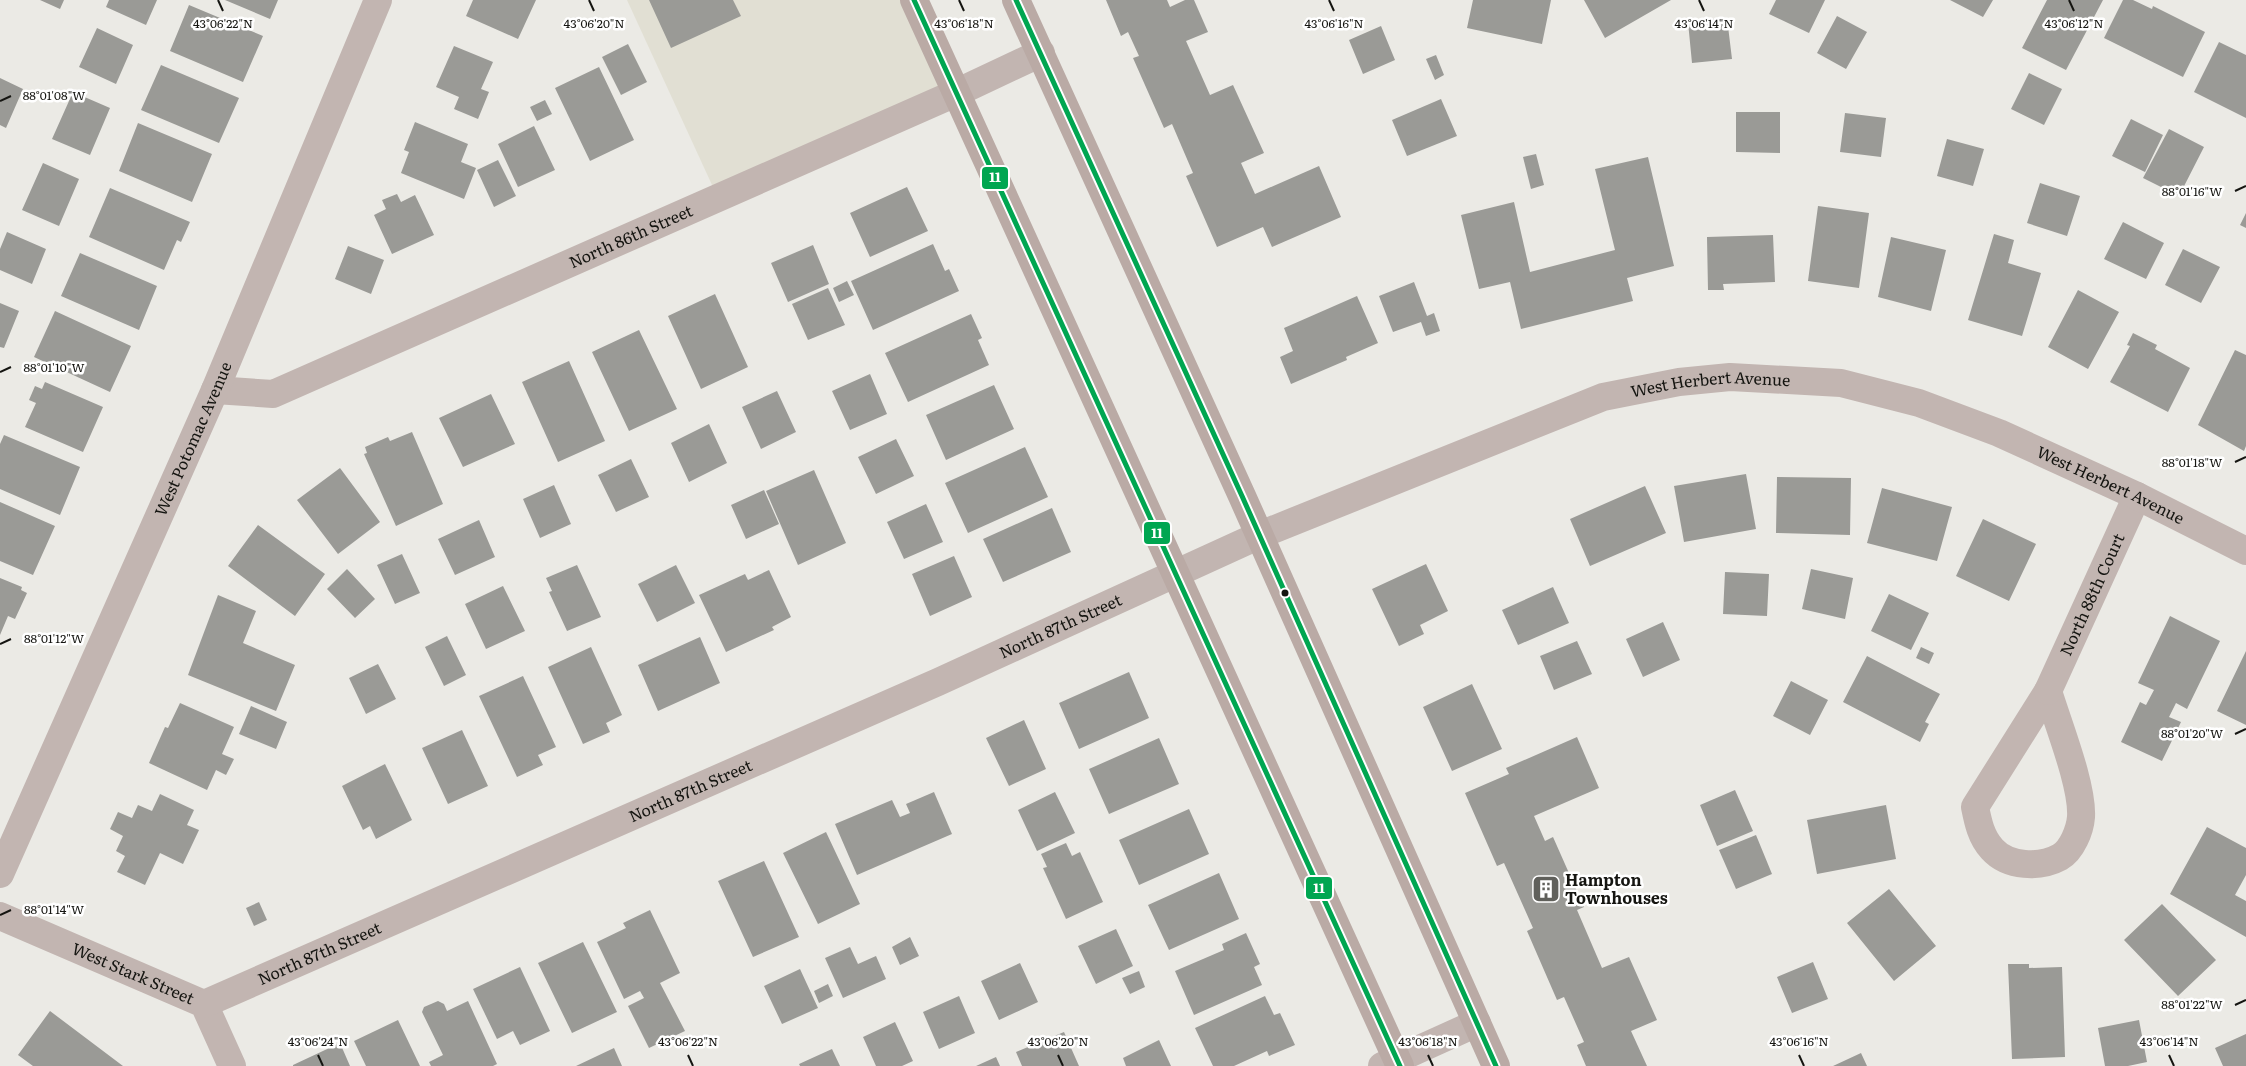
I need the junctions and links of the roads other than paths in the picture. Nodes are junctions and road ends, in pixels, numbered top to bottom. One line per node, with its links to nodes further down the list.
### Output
1 (378, 0): 6 (street, West Potomac Avenue)
2 (914, 0): 5 (main road)
3 (1016, 0): 4 (main road)
4 (1040, 53): 5 (street, North 86th Street); 8 (main road)
5 (956, 93): 6 (street, North 86th Street); 10 (main road)
6 (215, 390): 12 (street, West Potomac Avenue)
7 (2136, 496): 8 (street, West Herbert Avenue); 9 (street, West Herbert Avenue); 11 (street, North 88th Court)
8 (1260, 535): 10 (street, West Herbert Avenue); 15 (main road)
9 (2246, 551)
10 (1175, 572): 14 (street, North 87th Street); 16 (main road)
11 (2048, 691): 11 (street, North 88th Court)
12 (0, 874)
13 (0, 916): 14 (street, West Stark Street)
14 (204, 1004): 17 (street, West Stark Street)
15 (1477, 1023): 16 (street); 18 (main road)
16 (1393, 1064)
17 (232, 1066)
18 (1496, 1066)

